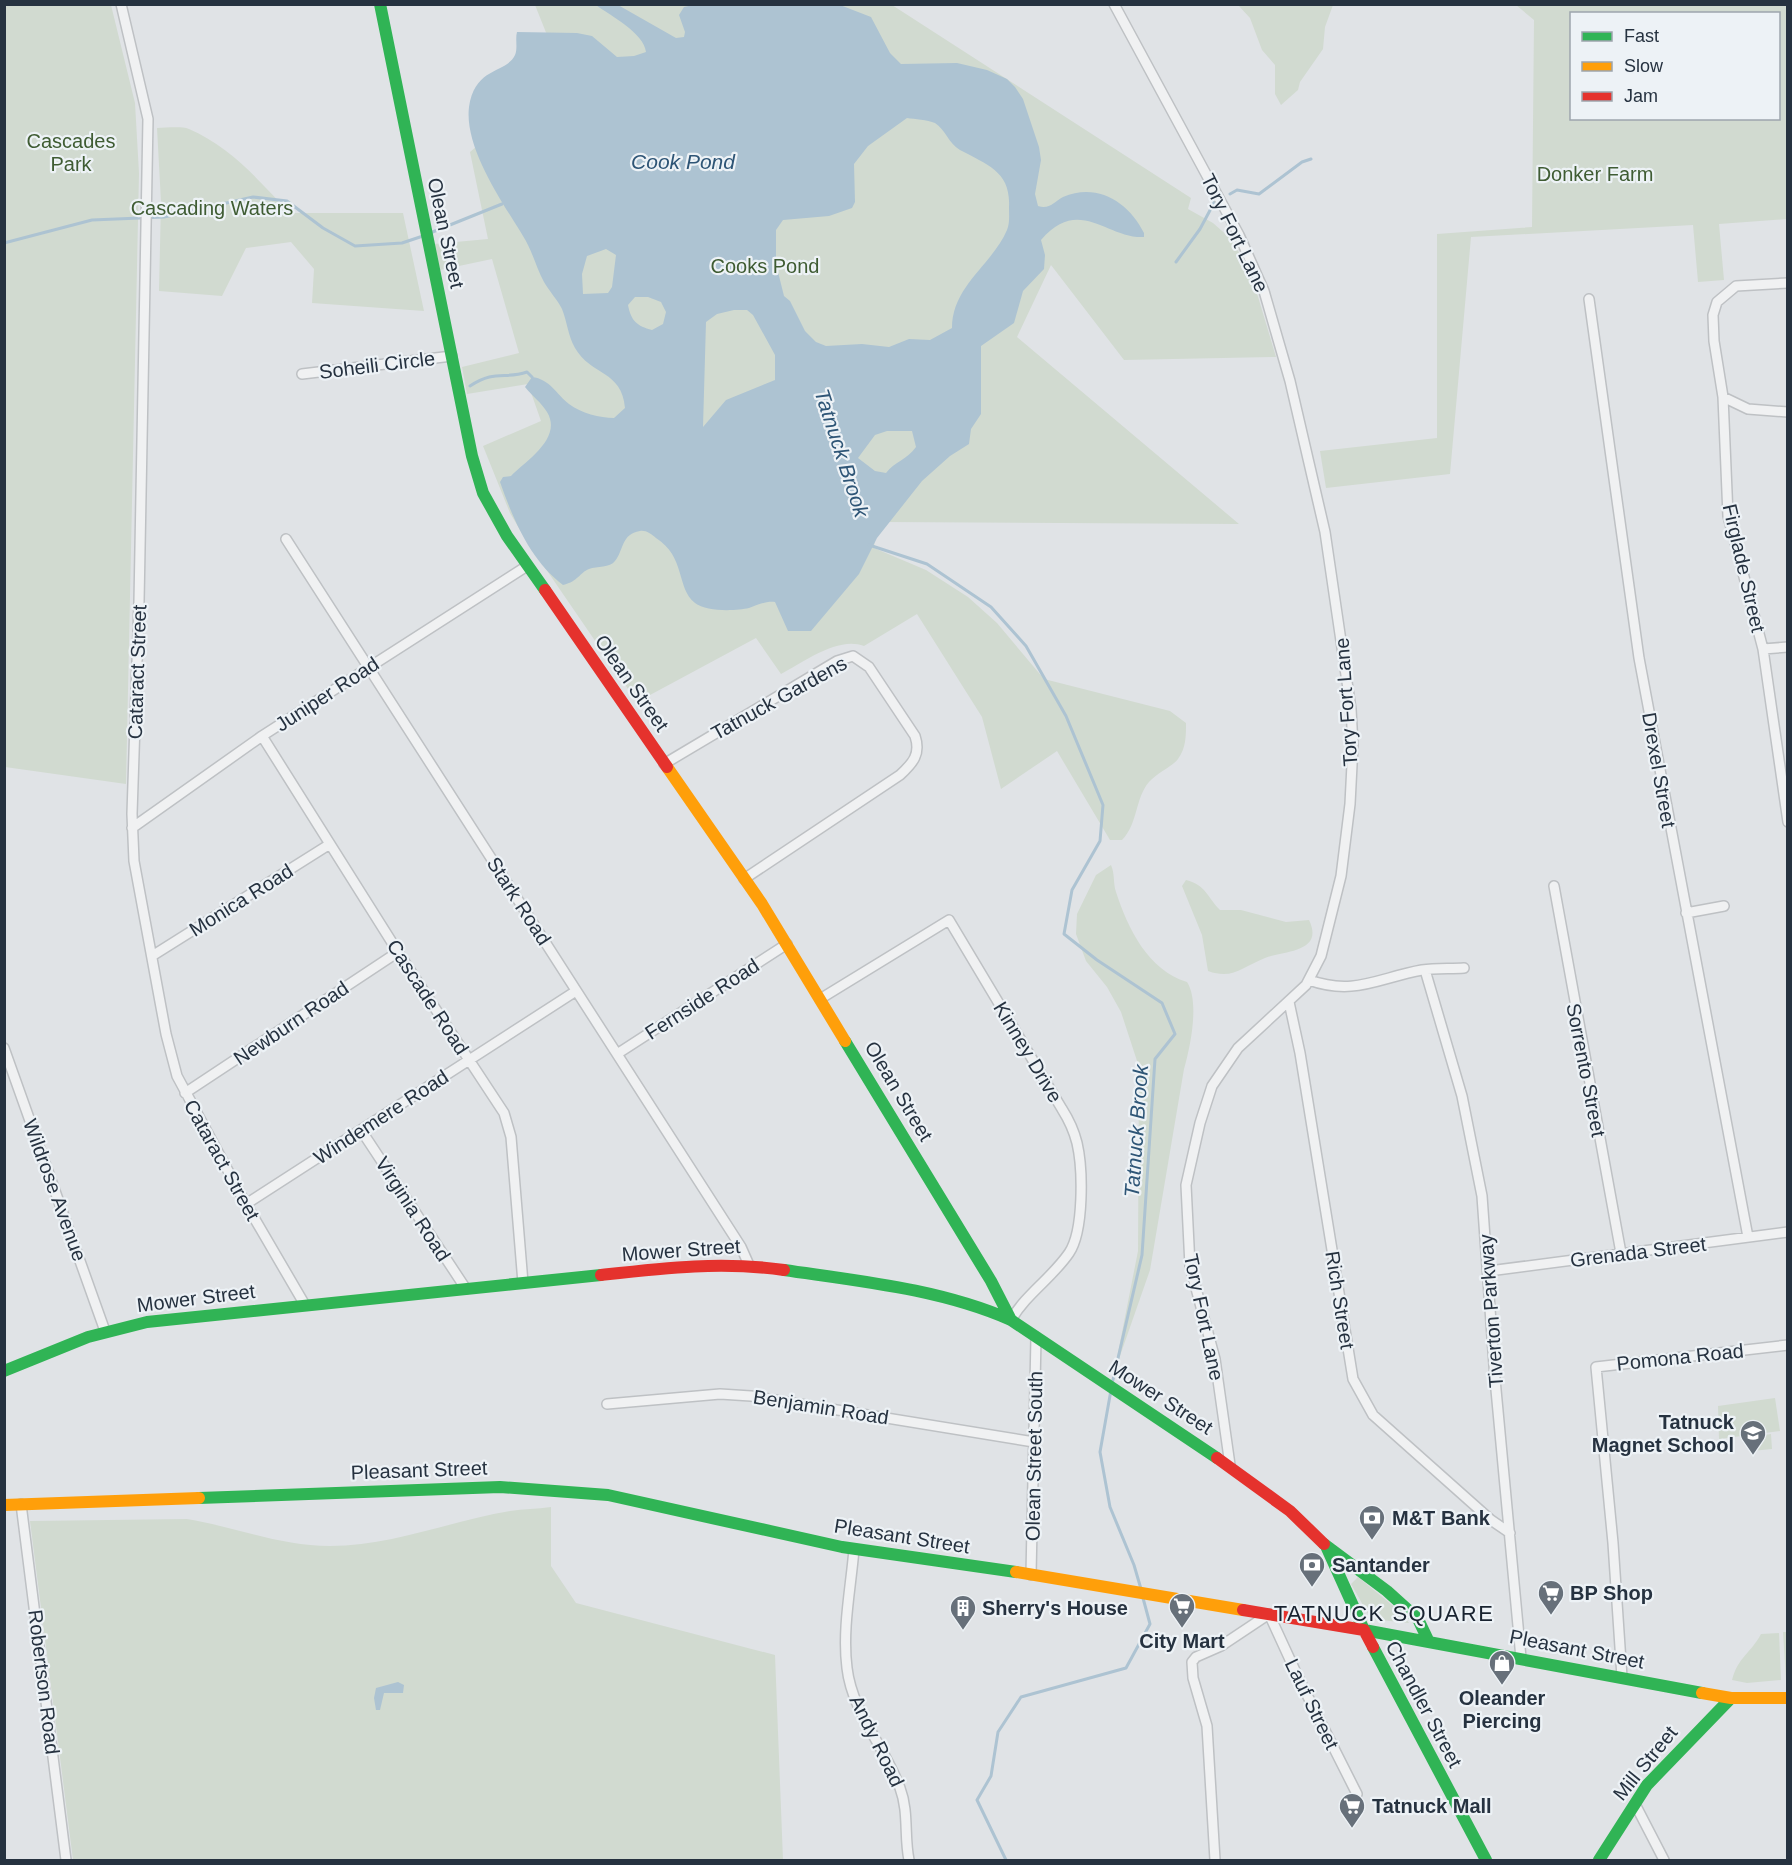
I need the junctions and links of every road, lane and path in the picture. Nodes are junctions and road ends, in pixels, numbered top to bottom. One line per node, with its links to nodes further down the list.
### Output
1 (121, 4): 18 (street, Cataract Street)
2 (380, 4): 6 (street, Olean Street)
3 (1114, 4): 29 (street, Tory Fort Lane)
4 (1788, 283): 8 (street, Firglade Street)
5 (1590, 299): 23 (street, Drexel Street)
6 (452, 356): 7 (street, Soheili Circle); 11 (street, Olean Street)
7 (302, 374)
8 (1723, 397): 9 (street); 13 (street, Firglade Street)
9 (1788, 412)
10 (286, 539): 14 (street, Stark Road)
11 (526, 566): 14 (street, Juniper Road); 16 (street, Olean Street)
12 (1788, 647): 13 (street)
13 (1763, 650): 17 (street, Firglade Street)
14 (369, 668): 15 (street, Juniper Road); 30 (street, Stark Road)
15 (262, 736): 18 (street, Juniper Road); 19 (street, Cascade Road)
16 (664, 764): 20 (street, Olean Street); 20 (street, Tatnuck Gardens)
17 (1788, 822)
18 (132, 828): 26 (street, Cataract Street)
19 (330, 844): 25 (street, Cascade Road); 26 (street, Monica Road)
20 (744, 879): 24 (street, Olean Street)
21 (1554, 886): 41 (street, Sorrento Street)
22 (1724, 906): 23 (street)
23 (1686, 913): 40 (street, Drexel Street)
24 (787, 944): 31 (street, Olean Street); 34 (street, Fernside Road)
25 (398, 952): 35 (street, Cascade Road); 36 (street, Newburn Road)
26 (152, 956): 36 (street, Cataract Street)
27 (1464, 968): 28 (street)
28 (1425, 970): 29 (street); 43 (street, Tiverton Parkway)
29 (1309, 980): 32 (street, Tory Fort Lane)
30 (576, 991): 34 (street, Stark Road); 35 (street, Windemere Road)
31 (820, 999): 47 (street, Olean Street); 47 (street, Kinney Drive)
32 (1289, 1002): 54 (street, Tory Fort Lane); 57 (street, Rich Street)
33 (4, 1048): 48 (street, Wildrose Avenue)
34 (617, 1054): 42 (street, Stark Road)
35 (470, 1060): 37 (street, Windemere Road); 44 (street, Cascade Road)
36 (185, 1094): 38 (street, Cataract Street)
37 (361, 1130): 38 (street, Windemere Road); 45 (street, Virginia Road)
38 (246, 1204): 46 (street, Cataract Street)
39 (1788, 1232): 40 (street, Grenada Street)
40 (1748, 1237): 41 (street, Grenada Street)
41 (1621, 1253): 43 (street, Grenada Street)
42 (749, 1265): 44 (street, Mower Street); 47 (street, Mower Street)
43 (1489, 1271): 57 (street, Tiverton Parkway)
44 (523, 1283): 45 (street, Mower Street)
45 (466, 1289): 46 (street, Mower Street)
46 (305, 1305): 48 (street, Mower Street)
47 (1011, 1320): 49 (street, Mower Street)
48 (105, 1331): 51 (street, Mower Street)
49 (1036, 1337): 53 (street, Olean Street South); 54 (street, Mower Street)
50 (1788, 1345): 65 (street, Pomona Road)
51 (4, 1371)
52 (607, 1404): 53 (street, Benjamin Road)
53 (1034, 1442): 60 (street, Olean Street South)
54 (1230, 1465): 58 (street, Mower Street)
55 (21, 1504): 56 (street, Pleasant Street); 59 (street, Pleasant Street); 70 (street, Robertson Road)
56 (4, 1505)
57 (1510, 1533): 64 (street, Tiverton Parkway)
58 (1326, 1546): 62 (street, Mower Street); 63 (street, Mower Street)
59 (854, 1549): 60 (street, Pleasant Street); 71 (street, Andy Road)
60 (1031, 1575): 61 (street, Pleasant Street)
61 (1269, 1614): 62 (street, Pleasant Street); 68 (street, Lauf Street); 72 (street)
62 (1364, 1630): 63 (street, Pleasant Street); 73 (street, Chandler Street)
63 (1428, 1640): 64 (street, Pleasant Street)
64 (1521, 1658): 65 (street, Pleasant Street)
65 (1622, 1677): 66 (street, Pleasant Street)
66 (1731, 1698): 67 (street, Pleasant Street); 69 (street, Mill Street)
67 (1788, 1698)
68 (1357, 1794)
69 (1635, 1804): 74 (street, Mill Street); 75 (street)
70 (66, 1860)
71 (909, 1860)
72 (1215, 1860)
73 (1486, 1860)
74 (1599, 1860)
75 (1664, 1860)

